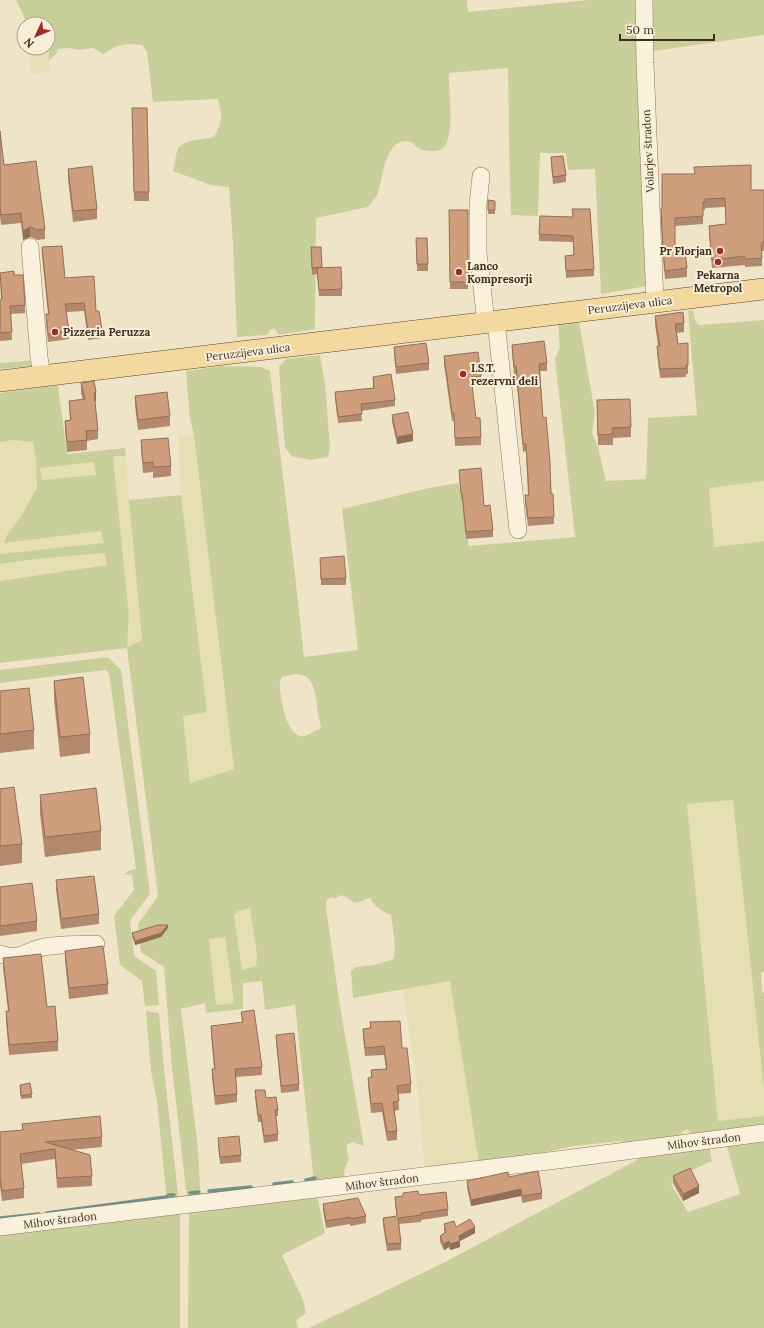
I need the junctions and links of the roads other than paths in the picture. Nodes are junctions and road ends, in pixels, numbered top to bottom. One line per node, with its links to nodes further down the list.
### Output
1 (644, 0): 5 (street, Volarjev štradon)
2 (482, 176): 6 (street)
3 (30, 247): 7 (street)
4 (764, 289): 5 (main road, Peruzzijeva ulica)
5 (655, 302): 6 (main road, Peruzzijeva ulica)
6 (491, 322): 7 (main road, Peruzzijeva ulica); 9 (street)
7 (42, 376): 8 (main road, Peruzzijeva ulica)
8 (0, 381)
9 (518, 530)
10 (96, 944): 11 (street)
11 (0, 954)
12 (764, 1133): 13 (street, Mihov štradon)
13 (0, 1227)

